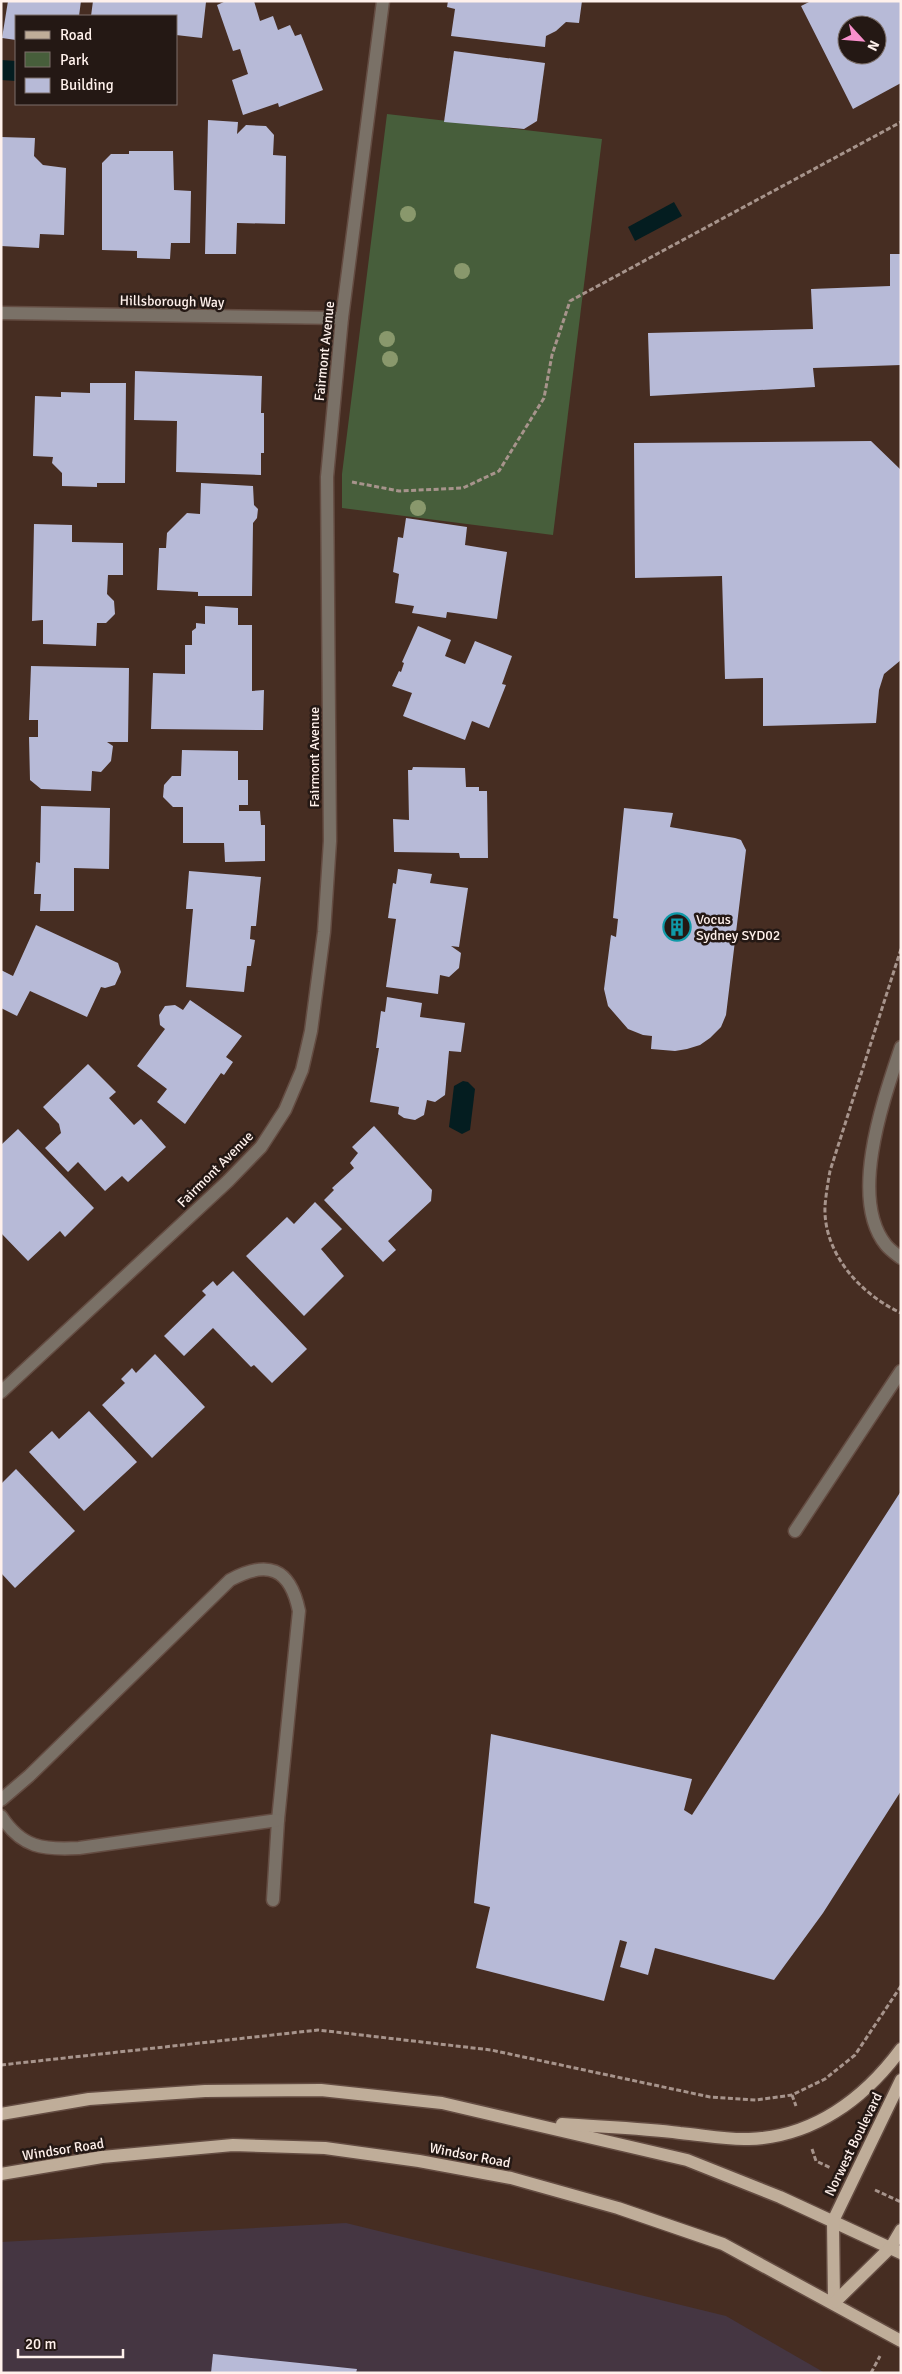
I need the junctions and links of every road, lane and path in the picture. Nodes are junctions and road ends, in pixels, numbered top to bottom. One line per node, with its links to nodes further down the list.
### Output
1 (383, 1): 4 (street, Fairmont Avenue)
2 (901, 122): 5 (path)
3 (1, 313): 4 (street, Hillsborough Way)
4 (342, 318): 5 (street, Fairmont Avenue)
5 (327, 476): 9 (street, Fairmont Avenue)
6 (901, 1047): 7 (street)
7 (901, 1258)
8 (901, 1371): 10 (street)
9 (1, 1392)
10 (795, 1531)
11 (1, 1800): 13 (street)
12 (1, 1816): 13 (street)
13 (278, 1820): 14 (street)
14 (273, 1900)
15 (901, 1986): 17 (path)
16 (901, 2048): 20 (main road)
17 (1, 2065)
18 (901, 2080): 22 (main road, Norwest Boulevard)
19 (1, 2114): 20 (main road)
20 (525, 2121): 22 (main road)
21 (1, 2174): 25 (main road, Windsor Road)
22 (833, 2221): 24 (main road); 25 (main road)
23 (901, 2230): 24 (main road)
24 (896, 2250): 25 (main road)
25 (834, 2304): 26 (main road, Windsor Road)
26 (901, 2341)

